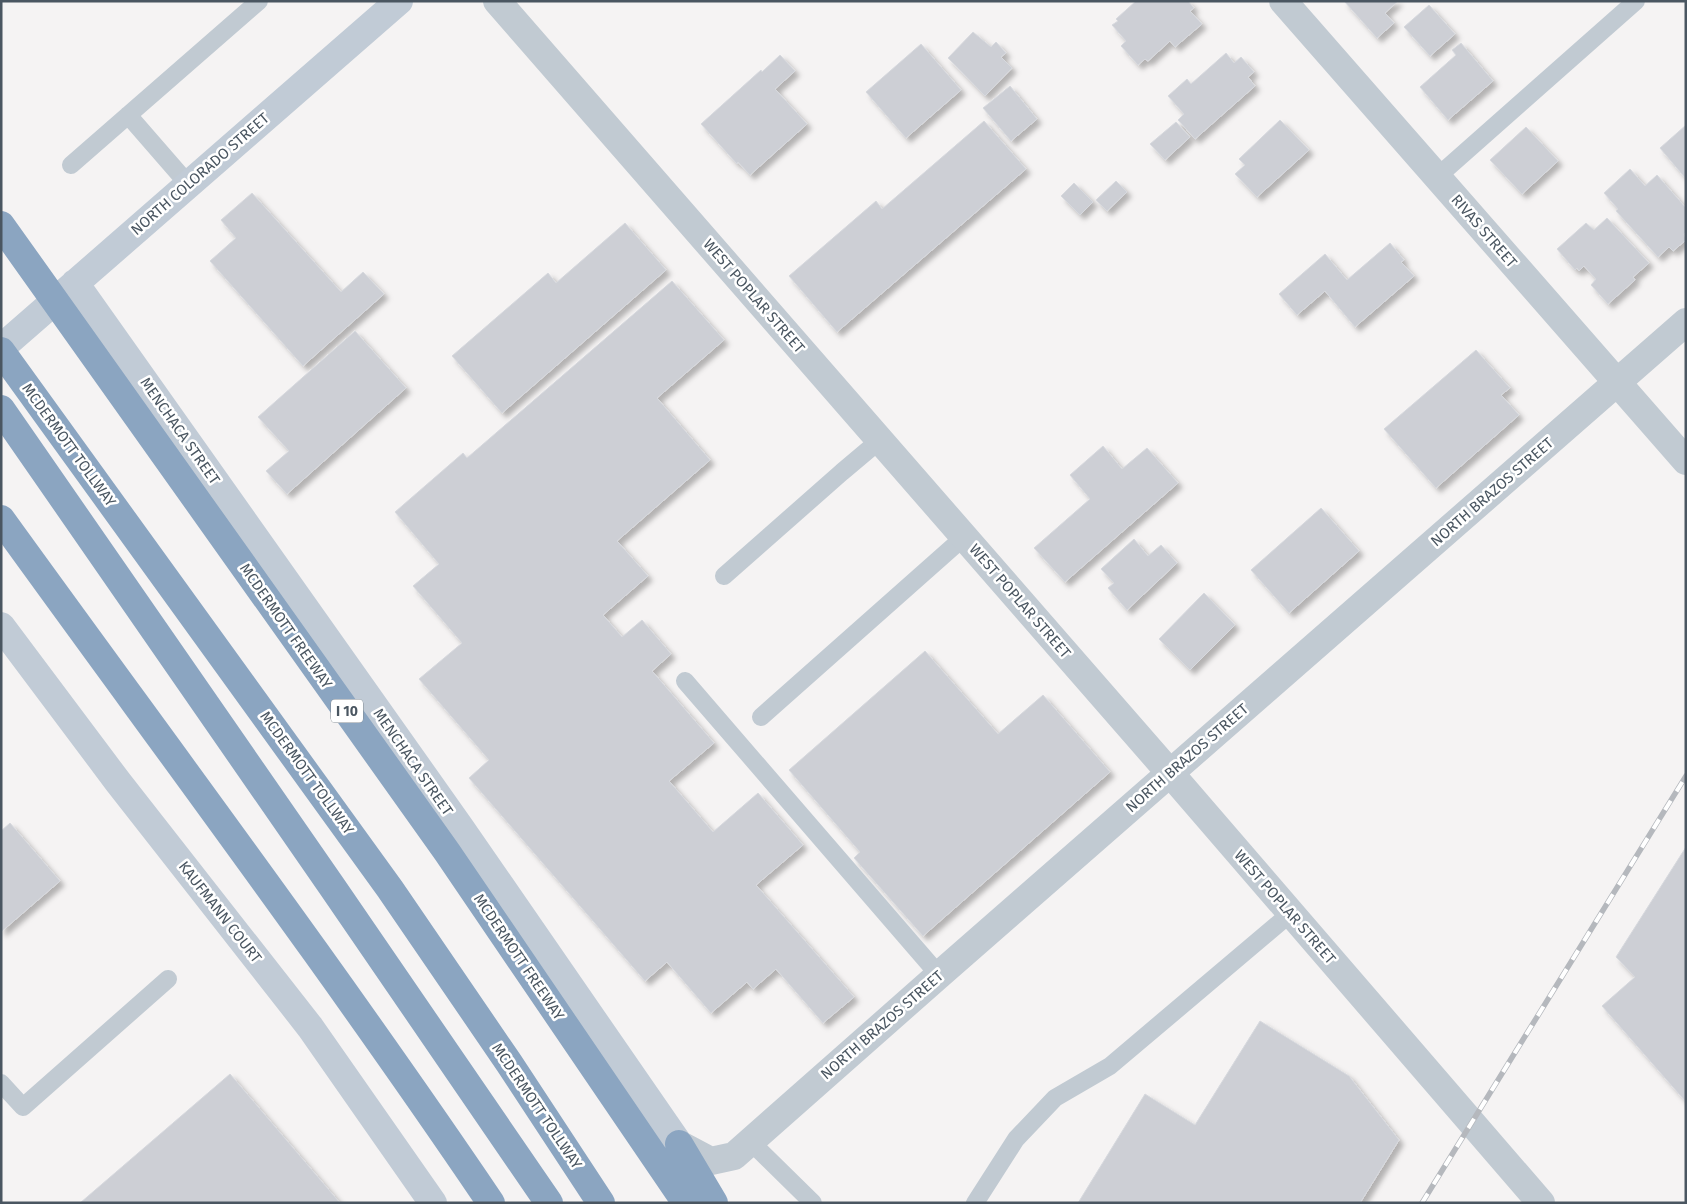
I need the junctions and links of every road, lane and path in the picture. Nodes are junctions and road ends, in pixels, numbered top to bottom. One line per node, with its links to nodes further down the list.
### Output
1 (259, 1): 6 (lane)
2 (398, 1): 9 (main road, NORTH COLORADO STREET)
3 (497, 1): 16 (street, WEST POPLAR STREET)
4 (1283, 1): 8 (street, RIVAS STREET)
5 (1636, 1): 8 (lane)
6 (128, 115): 7 (lane); 9 (lane)
7 (71, 165)
8 (1437, 177): 14 (street, RIVAS STREET)
9 (188, 184): 11 (main road, NORTH COLORADO STREET)
10 (1, 225): 35 (highway, MCDERMOTT FREEWAY / I 10)
11 (67, 290): 13 (main road, NORTH COLORADO STREET); 30 (main road, MENCHACA STREET)
12 (1686, 322): 14 (street, NORTH BRAZOS STREET)
13 (1, 349): 34 (highway, MCDERMOTT TOLLWAY)
14 (1617, 383): 17 (street, RIVAS STREET); 24 (street, NORTH BRAZOS STREET)
15 (1, 409): 33 (highway)
16 (880, 440): 19 (street, WEST POPLAR STREET); 20 (lane)
17 (1686, 461)
18 (1, 519): 32 (highway)
19 (964, 537): 23 (lane); 24 (street, WEST POPLAR STREET)
20 (724, 576)
21 (1, 626): 31 (main road, KAUFMANN COURT)
22 (685, 681): 26 (lane)
23 (761, 717)
24 (1170, 773): 25 (street, WEST POPLAR STREET); 26 (street, NORTH BRAZOS STREET)
25 (1291, 913): 38 (lane); 39 (street, WEST POPLAR STREET)
26 (939, 975): 29 (street, NORTH BRAZOS STREET)
27 (168, 979): 28 (lane)
28 (1, 1083)
29 (750, 1141): 30 (street, NORTH BRAZOS STREET); 37 (lane)
30 (679, 1144): 36 (highway)
31 (433, 1203)
32 (491, 1203)
33 (549, 1203)
34 (601, 1203)
35 (686, 1203)
36 (714, 1203)
37 (813, 1203)
38 (975, 1203)
39 (1541, 1203)

